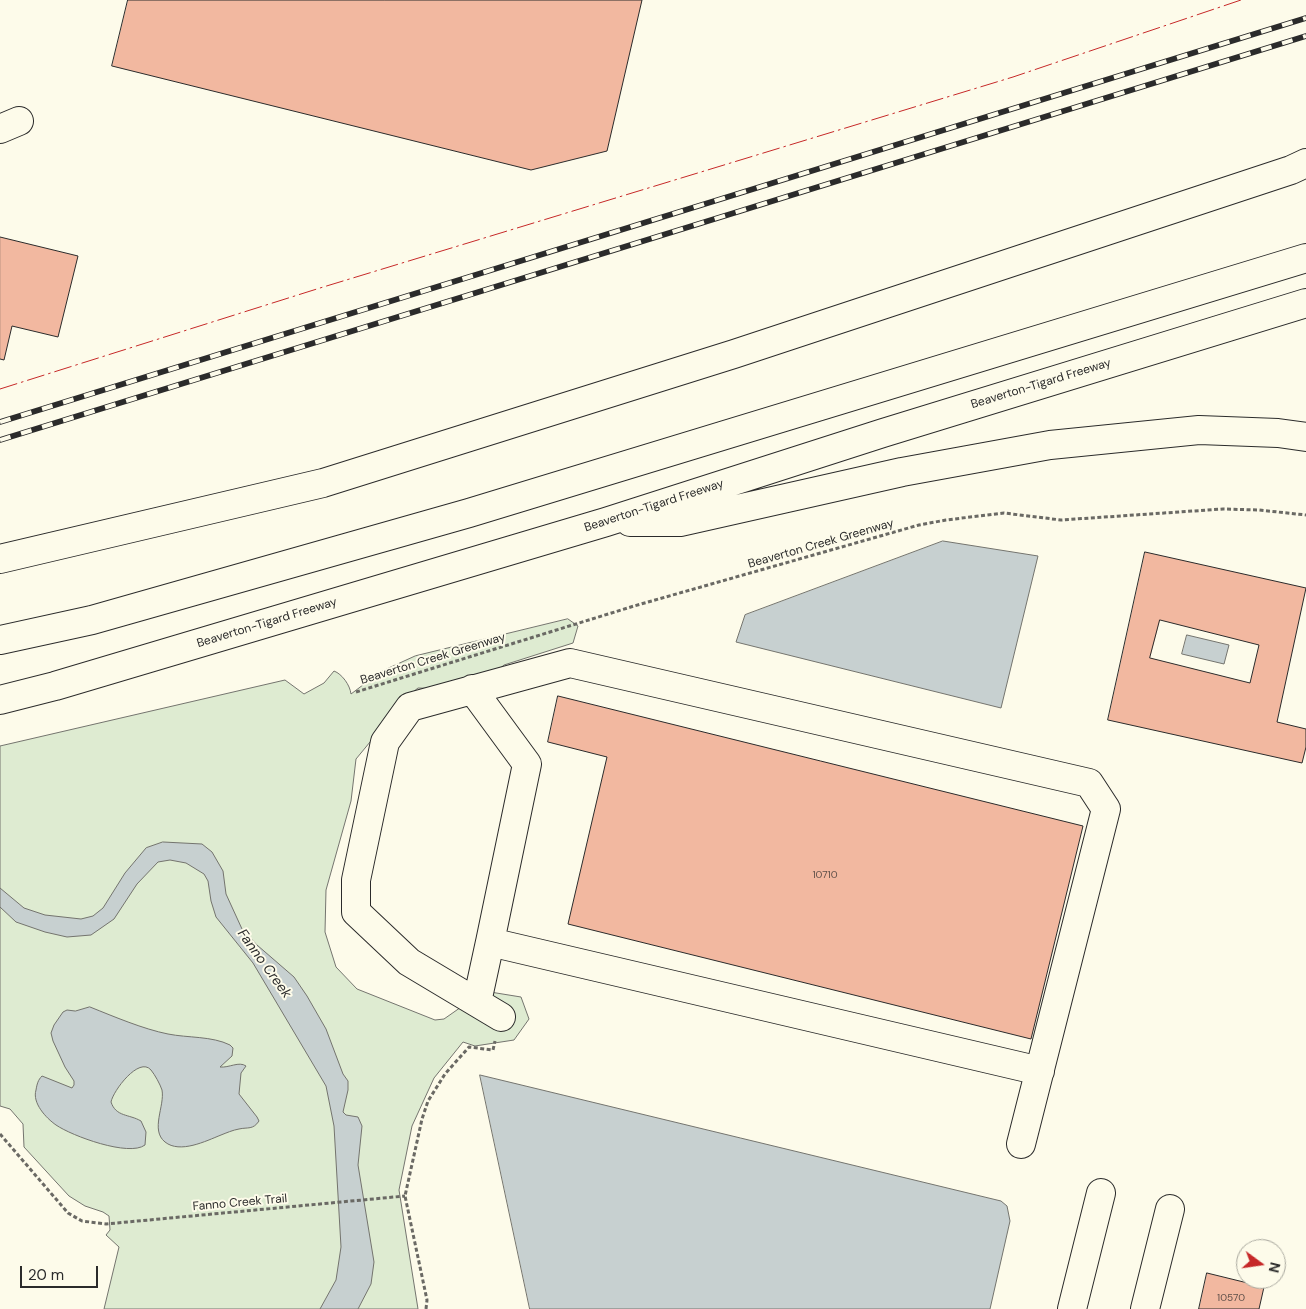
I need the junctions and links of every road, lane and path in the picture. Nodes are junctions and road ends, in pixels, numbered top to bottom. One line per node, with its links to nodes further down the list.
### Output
1 (1298, 167): 7 (main road)
2 (1306, 258): 8 (main road)
3 (1306, 303): 6 (main road, Beaverton-Tigard Freeway)
4 (1306, 437): 6 (main road)
5 (1306, 515): 10 (path, Beaverton Creek Greenway)
6 (606, 522): 11 (main road, Beaverton-Tigard Freeway)
7 (0, 558)
8 (0, 640)
9 (472, 689): 12 (main road); 13 (main road); 16 (main road)
10 (356, 692)
11 (0, 700)
12 (490, 942): 13 (main road); 16 (main road)
13 (477, 1002): 14 (main road)
14 (502, 1017)
15 (469, 1048): 20 (path)
16 (1040, 1072): 18 (main road)
17 (0, 1134): 20 (path, Fanno Creek Trail)
18 (1021, 1144)
19 (1101, 1193): 23 (main road)
20 (405, 1196): 22 (path)
21 (1170, 1209): 24 (main road)
22 (426, 1309)
23 (1072, 1309)
24 (1145, 1309)

